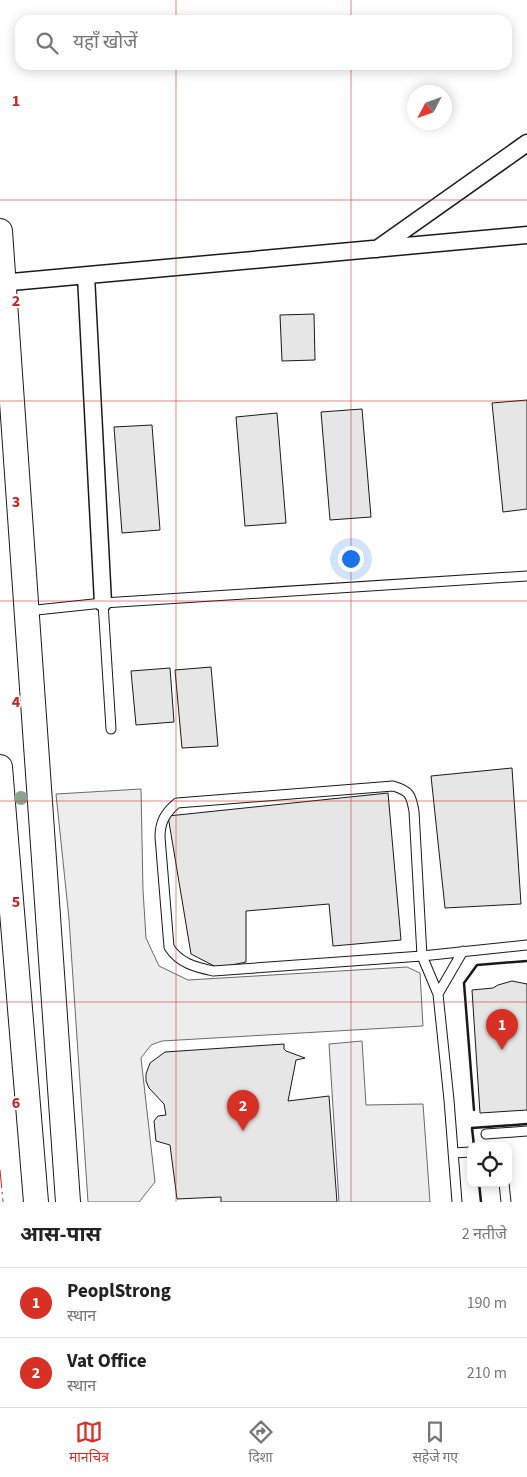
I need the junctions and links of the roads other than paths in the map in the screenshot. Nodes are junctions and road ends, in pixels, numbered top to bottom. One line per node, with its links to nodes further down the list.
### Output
1 (527, 143): 4 (street)
2 (0, 231): 6 (main road)
3 (527, 235): 4 (street)
4 (375, 250): 5 (street)
5 (86, 276): 6 (street); 8 (street)
6 (2, 283): 9 (main road)
7 (527, 576): 8 (lane)
8 (103, 603): 9 (lane); 10 (lane)
9 (27, 612): 22 (main road)
10 (111, 729)
11 (0, 767): 21 (main road)
12 (527, 944): 13 (lane)
13 (463, 951): 14 (lane); 15 (lane)
14 (422, 956): 14 (lane); 15 (lane)
15 (438, 994): 18 (lane)
16 (527, 1130): 17 (lane)
17 (486, 1134)
18 (453, 1152): 19 (lane); 23 (lane)
19 (467, 1152)
20 (504, 1187): 24 (lane)
21 (36, 1202)
22 (68, 1202)
23 (457, 1202)
24 (506, 1202)

